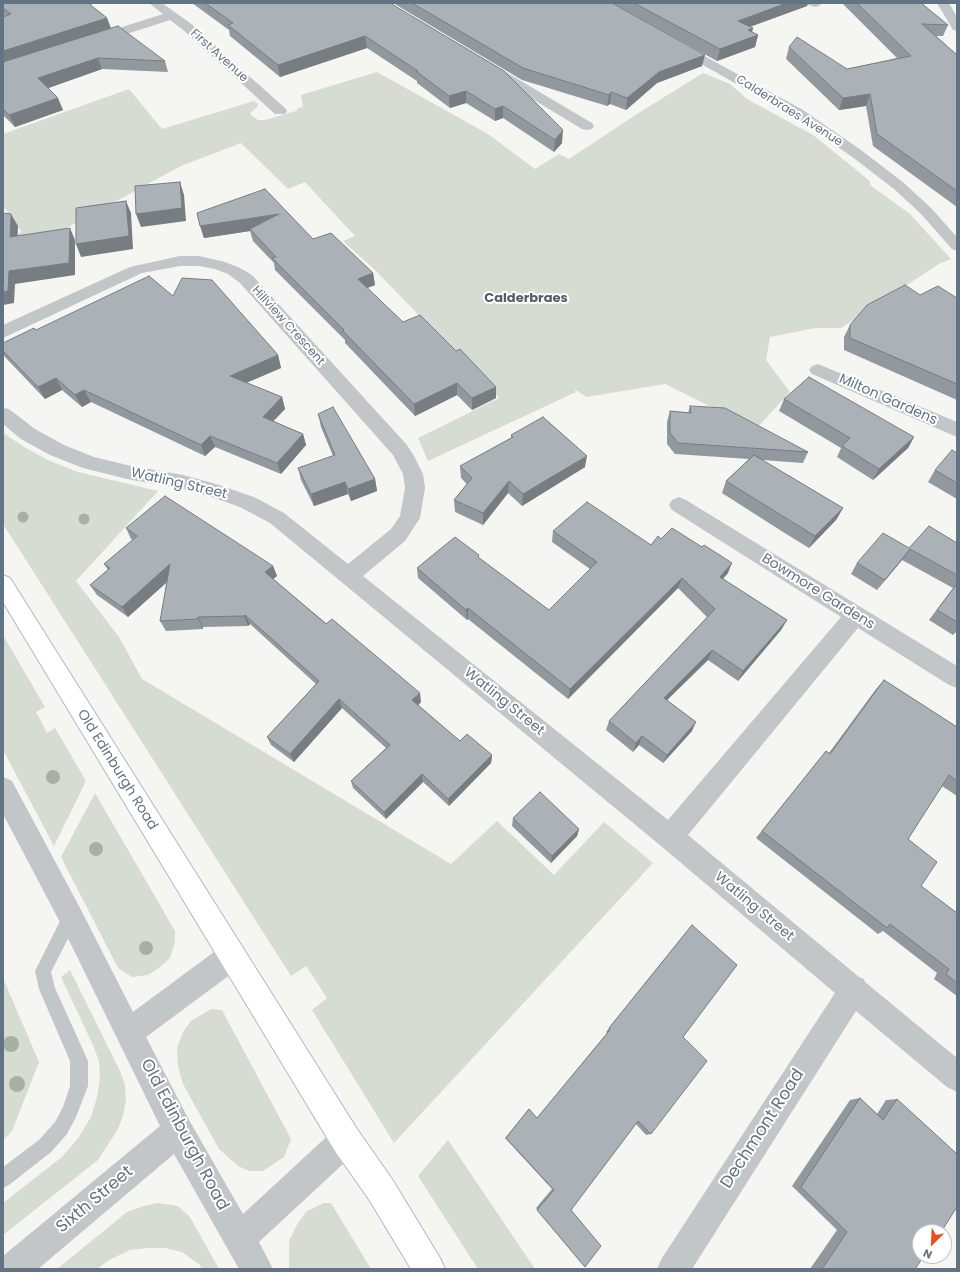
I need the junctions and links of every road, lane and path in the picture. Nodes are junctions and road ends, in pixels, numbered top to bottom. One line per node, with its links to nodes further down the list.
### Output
1 (155, 3): 3 (street, First Avenue)
2 (944, 3): 4 (street)
3 (172, 15): 6 (street); 8 (street, First Avenue)
4 (957, 27)
5 (668, 40): 10 (street, Calderbraes Avenue)
6 (84, 44)
7 (478, 60): 9 (street)
8 (280, 111)
9 (587, 126)
10 (957, 246)
11 (3, 332): 16 (street, Hillview Crescent)
12 (818, 370): 14 (street, Milton Gardens)
13 (3, 414): 16 (street, Watling Street)
14 (957, 430)
15 (679, 505): 18 (street, Bowmore Gardens)
16 (348, 576): 21 (street, Watling Street)
17 (3, 584): 23 (main road, Old Edinburgh Road)
18 (856, 615): 19 (street, Bowmore Gardens); 21 (street)
19 (957, 678)
20 (3, 789): 22 (street, Old Edinburgh Road)
21 (670, 837): 24 (street, Watling Street)
22 (71, 917): 25 (street, Old Edinburgh Road); 29 (lane)
23 (232, 956): 25 (street); 28 (main road, Old Edinburgh Road)
24 (854, 990): 26 (street, Watling Street); 34 (street, Dechmont Road)
25 (130, 1032): 27 (street, Old Edinburgh Road)
26 (957, 1077)
27 (178, 1130): 30 (street, Old Edinburgh Road); 31 (street, Sixth Street)
28 (346, 1140): 30 (street); 33 (main road, Old Edinburgh Road)
29 (3, 1179)
30 (240, 1238): 32 (street, Old Edinburgh Road)
31 (13, 1269)
32 (257, 1269)
33 (429, 1269)
34 (672, 1269)

